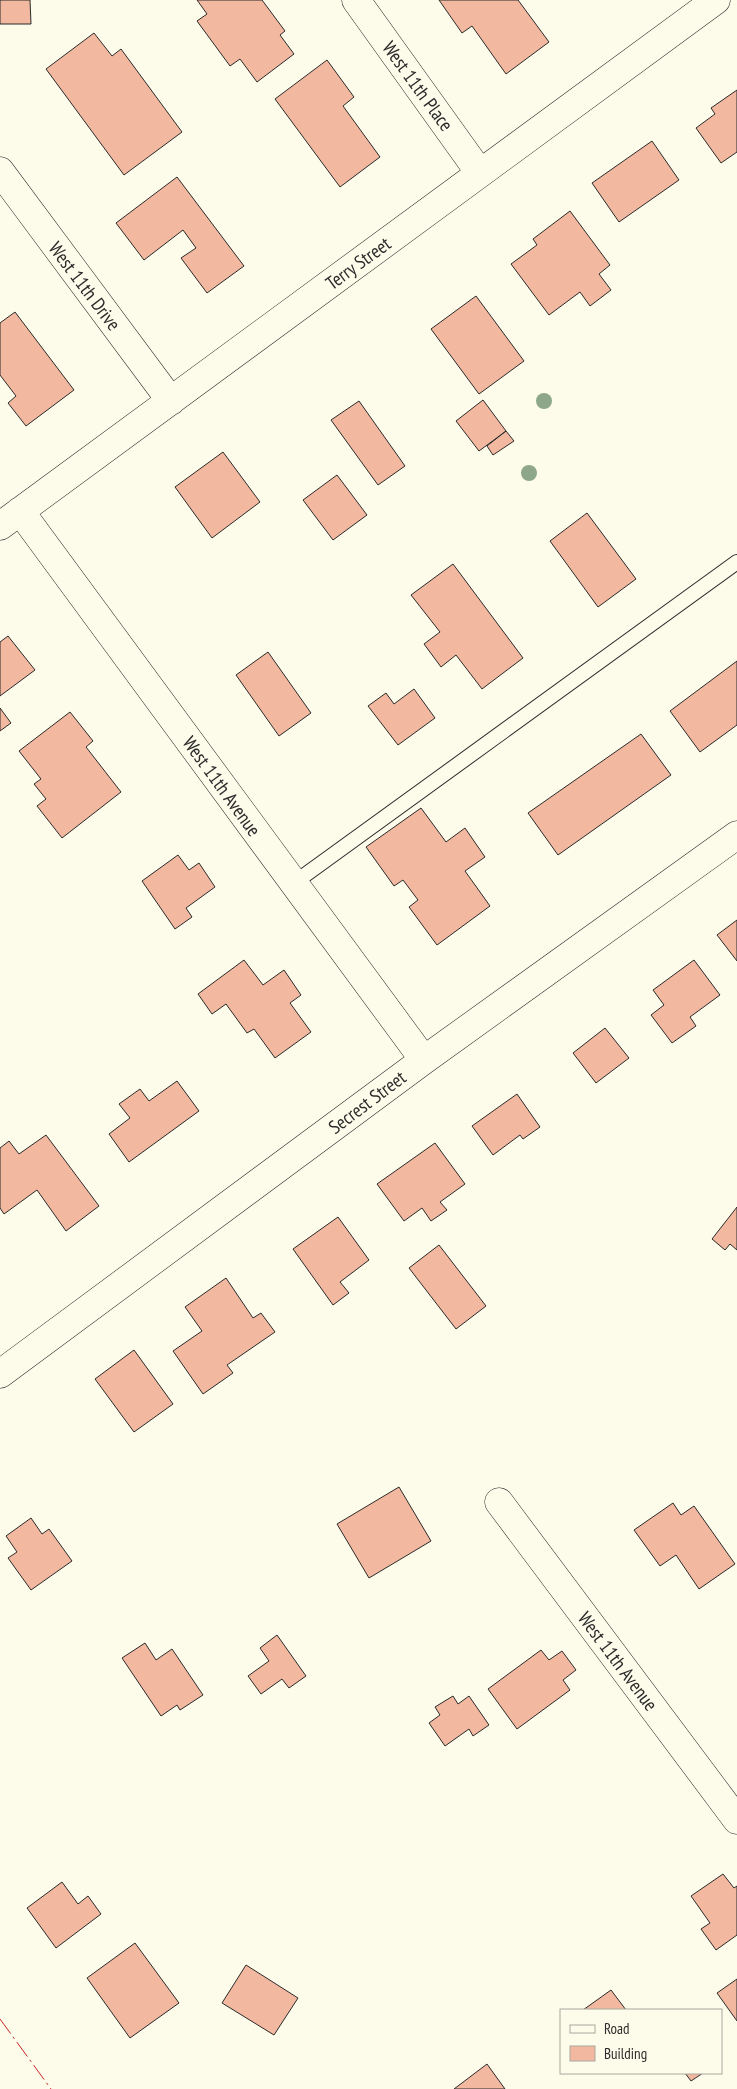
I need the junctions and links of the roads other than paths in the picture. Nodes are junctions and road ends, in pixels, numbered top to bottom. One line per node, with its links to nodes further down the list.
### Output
1 (356, 0): 4 (street, West 11th Place)
2 (716, 0): 4 (street, Terry Street)
3 (0, 171): 5 (street, West 11th Drive)
4 (480, 173): 5 (street, Terry Street)
5 (171, 401): 6 (street, Terry Street)
6 (10, 518): 9 (street, West 11th Avenue)
7 (737, 562): 9 (lane)
8 (737, 835): 10 (street, Secrest Street)
9 (294, 883): 10 (street, West 11th Avenue)
10 (424, 1060): 11 (street, Secrest Street)
11 (0, 1374)
12 (499, 1502): 13 (street, West 11th Avenue)
13 (737, 1820)

